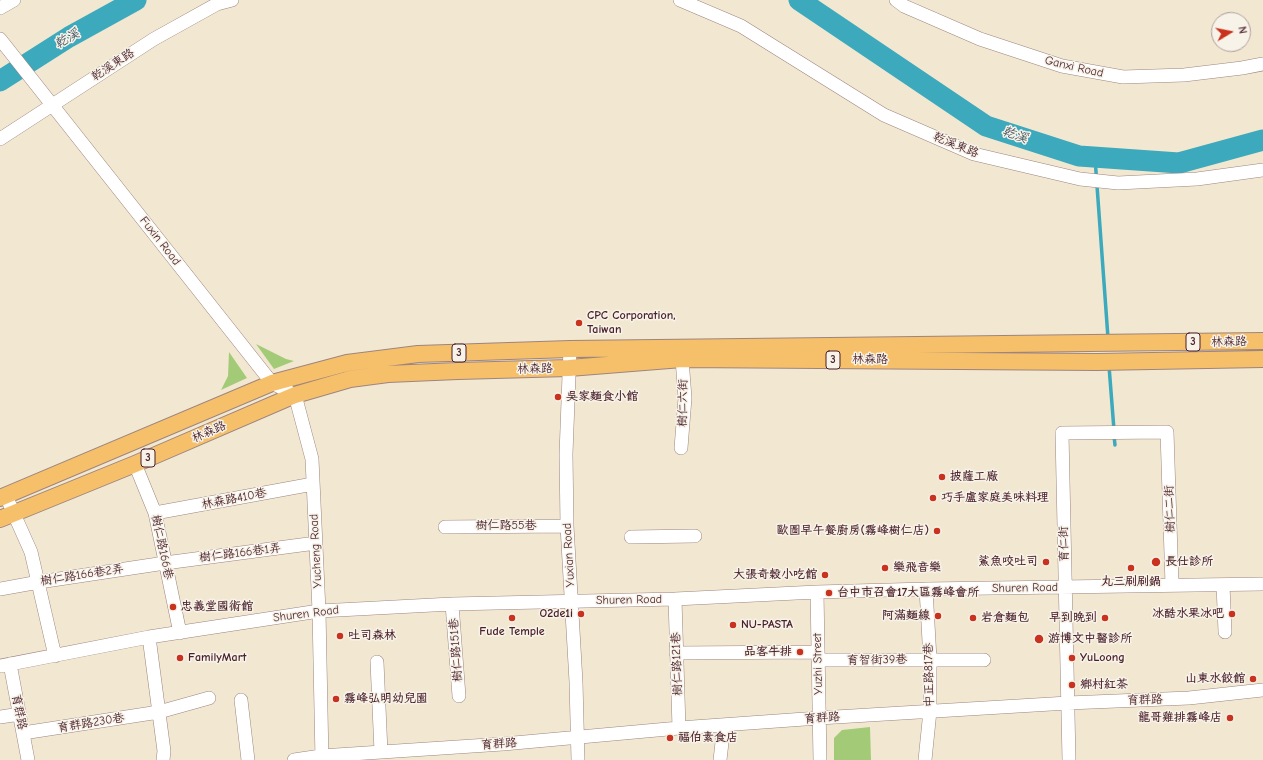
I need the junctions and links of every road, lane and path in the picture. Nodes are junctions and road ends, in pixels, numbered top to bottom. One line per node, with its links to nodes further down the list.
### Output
1 (14, 0): 5 (street)
2 (232, 0): 8 (street, 乾溪東路)
3 (680, 0): 10 (street, 乾溪東路)
4 (896, 0): 7 (street, Ganxi Road)
5 (0, 8)
6 (0, 39): 8 (street, Fuxin Road)
7 (1263, 64)
8 (50, 102): 9 (street, 乾溪東路); 16 (street, Fuxin Road)
9 (0, 140)
10 (1263, 170)
11 (1263, 341): 12 (main road, 林森路 / 3)
12 (570, 349): 15 (street, Yuxian Road); 16 (main road, 林森路 / 3)
13 (682, 359): 14 (main road, 林森路 / 3); 15 (main road, 林森路 / 3); 19 (street, 樹仁六街)
14 (1263, 359)
15 (569, 368): 17 (main road, 林森路 / 3); 25 (street, Yuxian Road)
16 (272, 383): 17 (street); 22 (main road, 林森路 / 3)
17 (295, 395): 20 (main road, 林森路 / 3); 21 (street, Yucheng Road)
18 (1166, 432): 33 (street, 樹仁二街); 35 (street, 育仁街)
19 (681, 448)
20 (135, 464): 23 (street, 樹仁路166巷); 24 (main road, 林森路 / 3)
21 (313, 484): 23 (street, 林森路410巷); 29 (street, Yucheng Road)
22 (3, 497): 24 (street)
23 (155, 513): 30 (street, 樹仁路166巷)
24 (7, 516): 31 (street)
25 (567, 526): 26 (street, 樹仁路55巷); 40 (street, Yuxian Road)
26 (445, 527)
27 (695, 536): 28 (street)
28 (630, 537)
29 (316, 543): 30 (street, 樹仁路166巷1弄); 42 (street, Yucheng Road)
30 (165, 562): 31 (street, 樹仁路166巷2弄); 43 (street, 樹仁路166巷)
31 (39, 582): 36 (street, 樹仁路166巷2弄); 47 (street)
32 (1263, 584): 34 (street, Shuren Road)
33 (1172, 585): 34 (street, Shuren Road); 35 (street, Shuren Road)
34 (1222, 585): 44 (street)
35 (1065, 587): 37 (street, Shuren Road); 57 (street, 育仁街)
36 (0, 589)
37 (926, 589): 38 (street, Shuren Road); 49 (street, 中正路817巷)
38 (817, 592): 39 (street, Shuren Road); 48 (street, Yuzhi Street)
39 (675, 599): 40 (street, Shuren Road); 46 (street, 樹仁路121巷)
40 (571, 602): 41 (street, Shuren Road); 66 (street, Yuxian Road)
41 (452, 604): 42 (street, Shuren Road); 54 (street, 樹仁路151巷)
42 (319, 611): 43 (street, Shuren Road); 68 (street, Yucheng Road)
43 (180, 632): 45 (street, Shuren Road)
44 (1225, 632)
45 (149, 638): 47 (street, Shuren Road); 59 (street)
46 (676, 653): 48 (street, 育智街39巷); 64 (street, 樹仁路121巷)
47 (55, 656): 52 (street, Shuren Road)
48 (818, 656): 49 (street, 育智街39巷); 62 (street, Yuzhi Street)
49 (930, 659): 50 (street, 育智街39巷); 58 (street, 中正路817巷)
50 (984, 660)
51 (377, 662): 67 (street)
52 (5, 665): 60 (street, 育群路)
53 (1263, 690): 57 (street, 育群路)
54 (459, 696)
55 (209, 698): 59 (street, 育群路230巷)
56 (241, 700): 71 (street)
57 (1068, 702): 58 (street, 育群路); 77 (street, 育仁街)
58 (930, 711): 62 (street, 育群路); 76 (street, 中正路817巷)
59 (159, 712): 65 (street, 育群路230巷); 70 (street)
60 (20, 714): 61 (street); 65 (street, 育群路)
61 (0, 717)
62 (819, 718): 63 (street, 育群路); 75 (street, Yuzhi Street)
63 (724, 725): 64 (street, 育群路); 74 (street)
64 (679, 728): 66 (street, 育群路)
65 (23, 733): 69 (street, 育群路)
66 (578, 737): 67 (street, 育群路); 73 (street, Yuxian Road)
67 (381, 752): 68 (street, 育群路)
68 (322, 758): 72 (street, 育群路)
69 (28, 760)
70 (163, 760)
71 (248, 760)
72 (294, 760)
73 (578, 760)
74 (720, 760)
75 (820, 760)
76 (925, 760)
77 (1069, 760)

